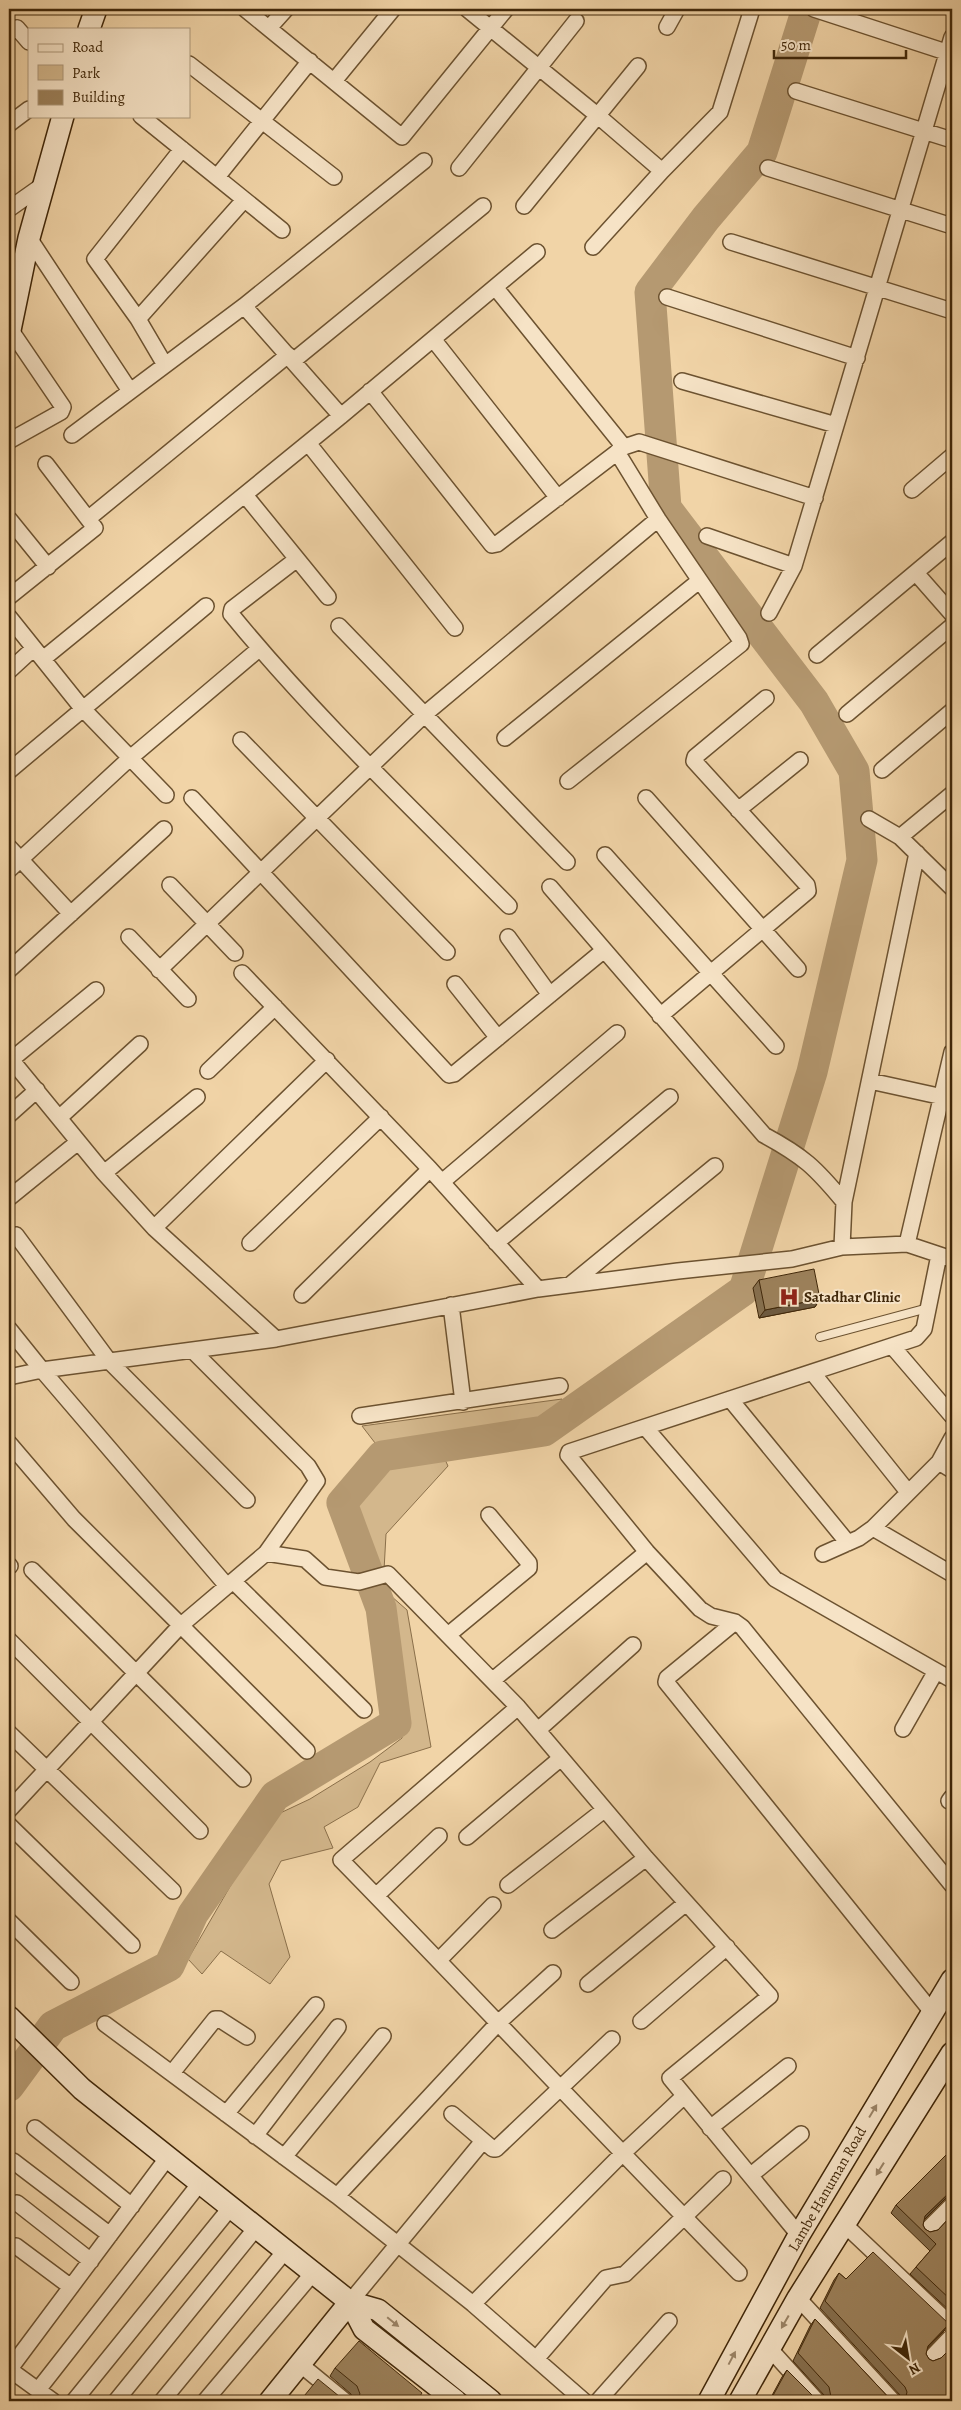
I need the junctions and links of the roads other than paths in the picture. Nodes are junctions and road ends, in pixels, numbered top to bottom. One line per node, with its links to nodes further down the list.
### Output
1 (96, 9): 12 (street)
2 (244, 9): 13 (street)
3 (286, 9): 13 (street)
4 (393, 9): 23 (street)
5 (467, 9): 14 (street)
6 (506, 9): 14 (street)
7 (677, 9): 11 (street)
8 (752, 9): 37 (street)
9 (814, 9): 18 (street)
10 (576, 21): 22 (street)
11 (667, 27)
12 (89, 28)
13 (269, 28): 19 (street)
14 (491, 28): 22 (street); 23 (street)
15 (9, 32): 17 (street)
16 (952, 37): 18 (street)
17 (28, 41)
18 (950, 53): 31 (street)
19 (310, 61): 23 (street); 29 (street)
20 (190, 65): 29 (street)
21 (638, 66): 26 (street)
22 (539, 67): 26 (street); 35 (street)
23 (334, 81)
24 (796, 92): 31 (street)
25 (28, 110): 30 (street)
26 (597, 115): 37 (street); 43 (street)
27 (62, 118): 40 (street)
28 (143, 118): 33 (street)
29 (263, 120): 38 (street); 39 (street)
30 (9, 124)
31 (924, 132): 32 (street); 45 (street)
32 (952, 140)
33 (182, 149): 39 (street); 57 (street)
34 (424, 161): 55 (street)
35 (459, 168)
36 (768, 168): 45 (street)
37 (662, 171): 50 (street)
38 (334, 176)
39 (217, 177): 41 (street)
40 (43, 185): 44 (street); 48 (street)
41 (244, 200): 47 (street); 57 (street)
42 (483, 206): 60 (street)
43 (524, 206)
44 (9, 208)
45 (901, 209): 46 (street); 53 (street)
46 (952, 226)
47 (282, 230)
48 (29, 238): 58 (street); 64 (street)
49 (731, 242): 53 (street)
50 (593, 247)
51 (537, 252): 52 (street)
52 (495, 287): 59 (street); 71 (street)
53 (878, 287): 56 (street); 61 (street)
54 (667, 296): 61 (street)
55 (244, 306): 60 (street); 62 (street)
56 (952, 311)
57 (138, 319): 62 (street)
58 (10, 332): 69 (street)
59 (433, 339): 65 (street); 76 (street)
60 (291, 358): 66 (street); 78 (street)
61 (857, 358): 67 (street)
62 (165, 365): 64 (street)
63 (682, 381): 67 (street)
64 (130, 391): 68 (street)
65 (370, 392): 66 (street); 76 (street)
66 (341, 416): 70 (street)
67 (836, 425): 77 (street)
68 (72, 435)
69 (9, 441)
70 (308, 443): 75 (street); 96 (street)
71 (620, 450): 76 (street); 77 (street); 80 (street)
72 (952, 456): 74 (street)
73 (46, 464): 78 (street)
74 (912, 490)
75 (245, 495): 83 (street); 98 (street)
76 (558, 498)
77 (815, 498): 84 (street)
78 (89, 518): 85 (street)
79 (9, 519): 85 (street)
80 (658, 519): 87 (street); 104 (street)
81 (707, 536): 84 (street)
82 (952, 542): 86 (street)
83 (297, 558): 89 (street); 97 (street)
84 (794, 566): 91 (street)
85 (48, 567): 88 (street)
86 (916, 573): 92 (street); 99 (street)
87 (699, 581): 106 (street); 113 (street)
88 (9, 597)
89 (328, 597)
90 (206, 606): 102 (street)
91 (769, 614)
92 (952, 614)
93 (9, 618): 98 (street)
94 (339, 626): 104 (street)
95 (952, 626): 105 (street)
96 (455, 628)
97 (259, 649): 108 (street); 110 (street)
98 (38, 653): 100 (street); 102 (street)
99 (817, 655)
100 (9, 671)
101 (766, 698): 118 (street)
102 (82, 708): 108 (street); 112 (street)
103 (952, 711): 111 (street)
104 (425, 714): 110 (street); 127 (street)
105 (847, 714)
106 (505, 738)
107 (241, 740): 119 (street)
108 (129, 759): 115 (street); 126 (street)
109 (800, 760): 118 (street)
110 (370, 765): 119 (street); 133 (street)
111 (882, 770)
112 (9, 771)
113 (568, 781)
114 (952, 794): 122 (street)
115 (166, 795)
116 (192, 798): 129 (street)
117 (646, 798): 136 (street)
118 (738, 810): 136 (street)
119 (316, 816): 129 (street); 140 (street)
120 (869, 819): 122 (street)
121 (164, 830): 134 (street)
122 (900, 837): 124 (street)
123 (9, 847): 126 (street)
124 (917, 853): 132 (street); 161 (street)
125 (605, 855): 146 (street)
126 (20, 859): 128 (street); 134 (street)
127 (567, 862)
128 (9, 870)
129 (260, 872): 135 (street); 154 (street)
130 (170, 885): 135 (street)
131 (550, 887): 139 (street)
132 (952, 888)
133 (509, 906)
134 (71, 914): 143 (street)
135 (206, 922): 141 (street); 144 (street)
136 (763, 929): 142 (street); 146 (street)
137 (129, 937): 144 (street)
138 (508, 937): 149 (street)
139 (603, 951): 149 (street); 152 (street)
140 (447, 952)
141 (235, 954)
142 (798, 969)
143 (9, 970)
144 (159, 970): 150 (street)
145 (242, 973): 151 (street)
146 (710, 974): 152 (street); 156 (street)
147 (455, 984): 154 (street)
148 (96, 990): 158 (street)
149 (550, 995): 154 (street)
150 (188, 999)
151 (276, 1007): 159 (street); 160 (street)
152 (660, 1016): 175 (street)
153 (617, 1034): 173 (street)
154 (498, 1038)
155 (140, 1044): 168 (street)
156 (776, 1046)
157 (952, 1052): 165 (street)
158 (10, 1059): 162 (street)
159 (327, 1060): 167 (street); 176 (street)
160 (208, 1071)
161 (870, 1081): 165 (street); 175 (street)
162 (37, 1090): 166 (street); 168 (street)
163 (197, 1097): 172 (street)
164 (670, 1097): 179 (street)
165 (947, 1098): 180 (street)
166 (9, 1115)
167 (380, 1116): 171 (street); 178 (street)
168 (59, 1118): 169 (street)
169 (78, 1142): 172 (street); 174 (street)
170 (715, 1166): 183 (street)
171 (430, 1169): 173 (street); 185 (street)
172 (104, 1174): 176 (street)
173 (442, 1182): 179 (street)
174 (9, 1198)
175 (844, 1202): 181 (street)
176 (154, 1228): 190 (street)
177 (16, 1235): 193 (street)
178 (250, 1243)
179 (496, 1243): 184 (street)
180 (907, 1244): 181 (street); 182 (street)
181 (842, 1247): 183 (street)
182 (947, 1254): 187 (street)
183 (570, 1285): 184 (street)
184 (538, 1289): 186 (street)
185 (302, 1295)
186 (451, 1305): 190 (street); 199 (street)
187 (928, 1308): 189 (lane); 191 (street)
188 (9, 1329): 194 (street)
189 (820, 1337)
190 (276, 1338): 192 (street)
191 (892, 1346): 195 (street); 201 (street)
192 (192, 1350): 193 (street); 213 (street)
193 (109, 1361): 194 (street); 208 (street)
194 (42, 1370): 196 (street); 217 (street)
195 (812, 1372): 198 (street); 207 (street)
196 (9, 1377)
197 (560, 1386): 199 (street)
198 (730, 1399): 202 (street); 211 (street)
199 (463, 1402): 200 (street)
200 (360, 1416)
201 (952, 1416)
202 (645, 1427): 212 (street); 223 (street)
203 (952, 1438): 205 (street)
204 (9, 1443): 219 (street)
205 (939, 1462): 206 (street); 207 (street)
206 (952, 1470)
207 (908, 1492): 210 (street)
208 (247, 1500)
209 (489, 1515): 220 (street)
210 (874, 1528): 211 (street); 216 (street)
211 (848, 1543): 214 (street)
212 (647, 1552): 218 (street); 225 (street)
213 (266, 1553): 217 (street); 220 (street)
214 (823, 1554)
215 (32, 1570): 224 (street)
216 (952, 1574)
217 (230, 1584): 219 (street); 228 (street)
218 (735, 1622): 245 (street); 260 (street)
219 (180, 1626): 224 (street); 233 (street)
220 (448, 1635): 225 (street)
221 (9, 1640): 229 (street)
222 (633, 1645): 231 (street)
223 (936, 1671): 226 (street); 230 (street)
224 (138, 1673): 229 (street); 236 (street)
225 (493, 1680): 227 (street)
226 (952, 1680)
227 (518, 1707): 231 (street); 247 (street)
228 (364, 1710)
229 (92, 1722): 235 (street); 240 (street)
230 (903, 1729)
231 (538, 1730): 234 (street)
232 (9, 1733): 235 (street)
233 (308, 1751)
234 (561, 1758): 238 (street); 242 (street)
235 (46, 1771): 237 (street); 246 (street)
236 (243, 1779)
237 (9, 1810)
238 (604, 1810): 243 (street); 244 (street)
239 (9, 1825): 252 (street)
240 (200, 1830)
241 (439, 1836): 247 (street)
242 (468, 1837)
243 (646, 1858): 248 (street); 251 (street)
244 (508, 1885)
245 (952, 1885)
246 (173, 1891)
247 (377, 1895): 254 (street)
248 (686, 1903): 253 (street); 257 (street)
249 (493, 1905): 254 (street)
250 (9, 1921): 256 (street)
251 (552, 1930)
252 (132, 1945)
253 (727, 1947): 262 (street); 273 (street)
254 (440, 1959): 263 (street)
255 (553, 1973): 263 (street)
256 (70, 1982)
257 (588, 1984)
258 (951, 1986): 260 (street, Lambe Hanuman Road)
259 (316, 2005): 274 (street)
260 (932, 2012): 298 (street, Lambe Hanuman Road, one-way to 260)
261 (9, 2017): 282 (street)
262 (641, 2021)
263 (498, 2023): 272 (street); 288 (street)
264 (105, 2024): 271 (street)
265 (338, 2028): 279 (street)
266 (383, 2036): 283 (street)
267 (247, 2037): 271 (street)
268 (612, 2039): 272 (street)
269 (952, 2053): 294 (street, one-way to 294)
270 (788, 2066): 277 (street)
271 (172, 2073): 274 (street)
272 (560, 2087): 280 (street); 281 (street)
273 (683, 2097): 277 (street); 281 (street)
274 (226, 2114): 279 (street)
275 (452, 2114): 280 (street)
276 (35, 2128): 291 (street)
277 (710, 2128): 285 (street)
278 (801, 2134): 285 (street)
279 (255, 2136): 283 (street)
280 (483, 2141): 299 (street)
281 (622, 2154): 293 (street); 308 (street)
282 (168, 2157): 287 (street); 291 (street)
283 (284, 2157): 288 (street)
284 (13, 2161): 297 (street)
285 (751, 2175): 298 (street)
286 (722, 2179): 293 (street)
287 (200, 2183): 292 (street); 316 (street)
288 (337, 2196): 299 (street)
289 (17, 2203): 302 (street)
290 (952, 2204): 296 (street)
291 (132, 2206): 297 (street)
292 (231, 2207): 295 (street); 318 (street)
293 (683, 2216): 303 (street); 313 (street)
294 (845, 2224): 306 (street); 310 (street)
295 (256, 2228): 301 (street); 319 (street)
296 (927, 2230)
297 (110, 2235): 302 (street)
298 (799, 2235): 328 (street, Lambe Hanuman Road, one-way to 298)
299 (396, 2244): 307 (street); 308 (street)
300 (16, 2246): 305 (street)
301 (285, 2251): 304 (street); 320 (street)
302 (90, 2261): 305 (street)
303 (739, 2272)
304 (313, 2273): 307 (street); 321 (street)
305 (71, 2287): 316 (street)
306 (798, 2298): 312 (street, one-way to 312); 331 (street)
307 (350, 2302): 315 (street); 324 (street); 325 (street, one-way to 325)
308 (473, 2304): 313 (street)
309 (668, 2321): 327 (street)
310 (952, 2326)
311 (952, 2336): 314 (street)
312 (770, 2349): 329 (street); 330 (street)
313 (536, 2359): 326 (street)
314 (930, 2359)
315 (301, 2365): 322 (street); 323 (street)
316 (38, 2390): 317 (street)
317 (53, 2401)
318 (74, 2401)
319 (116, 2401)
320 (162, 2401)
321 (205, 2401)
322 (270, 2401)
323 (345, 2401)
324 (456, 2401)
325 (491, 2401)
326 (584, 2401)
327 (598, 2401)
328 (709, 2401)
329 (740, 2401)
330 (817, 2401)
331 (893, 2401)

